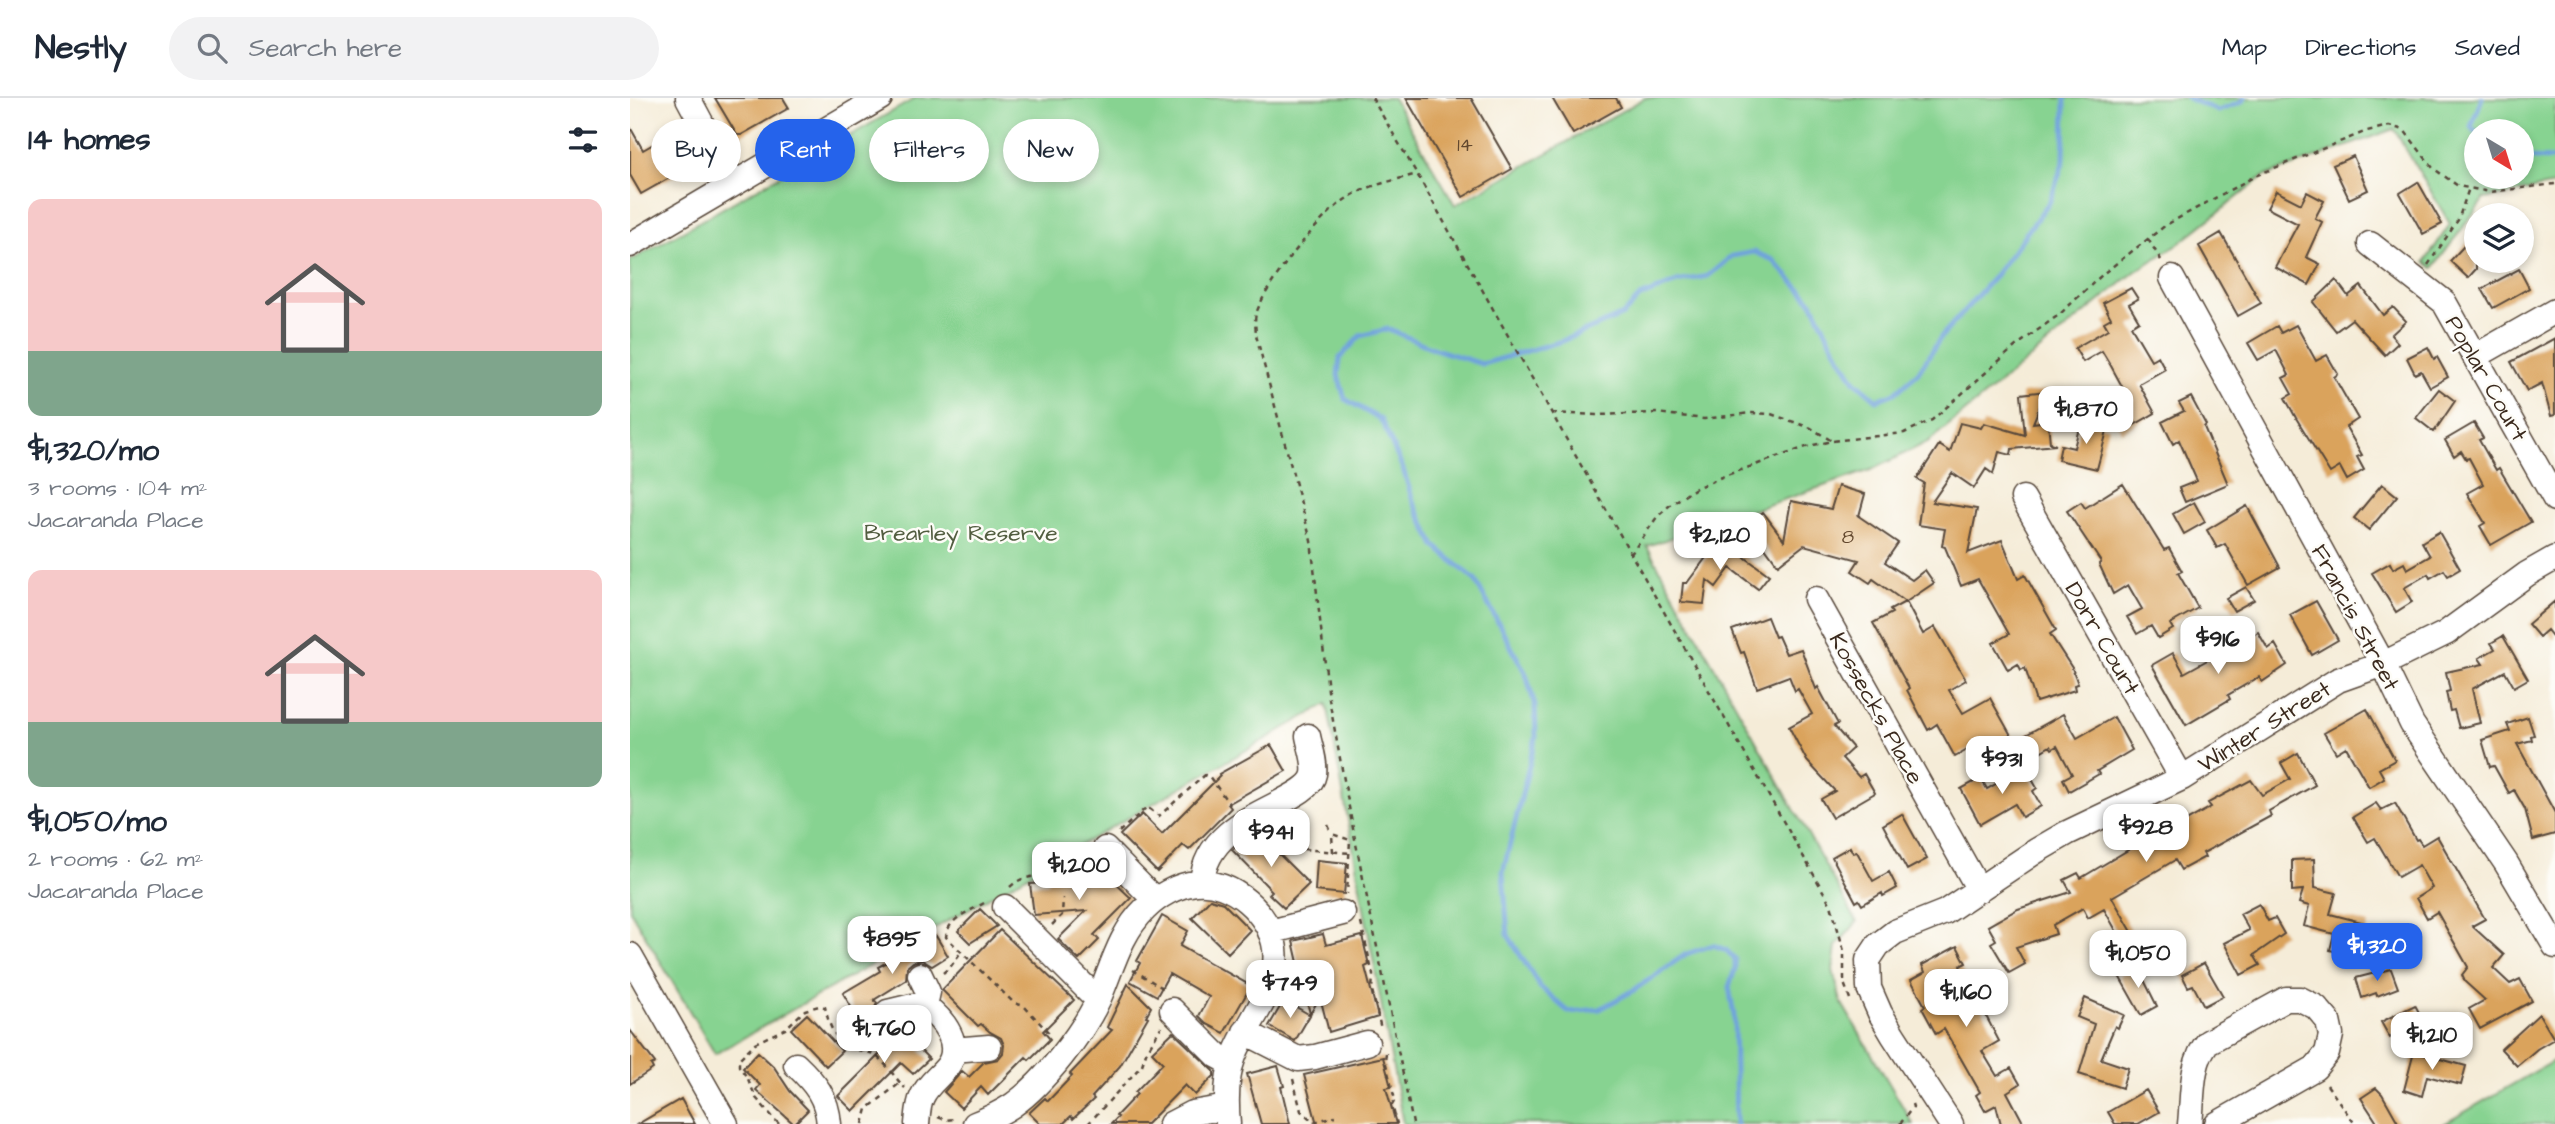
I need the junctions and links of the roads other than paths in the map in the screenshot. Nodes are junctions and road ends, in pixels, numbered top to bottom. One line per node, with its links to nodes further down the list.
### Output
1 (688, 98): 3 (street)
2 (880, 98): 3 (street)
3 (734, 184): 5 (street)
4 (2370, 244): 8 (street, Poplar Court)
5 (630, 246)
6 (2172, 278): 13 (street, Francis Street)
7 (2555, 311): 8 (street)
8 (2476, 356): 10 (street, Poplar Court)
9 (2023, 498): 15 (street, Dorr Court)
10 (2555, 499)
11 (2555, 558): 13 (street, Winter Street)
12 (1816, 599): 18 (street, Kossecks Place)
13 (2383, 664): 15 (street, Winter Street); 23 (street, Francis Street)
14 (1308, 736): 17 (street)
15 (2182, 778): 18 (street, Winter Street)
16 (1109, 843): 19 (street)
17 (1202, 882): 19 (street); 22 (street)
18 (1979, 890): 42 (street, Winter Street)
19 (1155, 900): 25 (street)
20 (1005, 908): 25 (street)
21 (1351, 911): 22 (street)
22 (1270, 932): 28 (street)
23 (2555, 946)
24 (630, 955): 38 (street)
25 (1098, 1000): 34 (street)
26 (1169, 1009): 32 (street)
27 (888, 1012): 31 (street)
28 (1245, 1032): 29 (street); 32 (street)
29 (1378, 1042)
30 (989, 1047): 31 (street)
31 (953, 1050): 35 (street)
32 (1231, 1063): 36 (street)
33 (796, 1065): 39 (street)
34 (1032, 1087): 37 (street); 40 (street)
35 (918, 1116)
36 (1228, 1116): 41 (street)
37 (968, 1120)
38 (726, 1124)
39 (829, 1124)
40 (1008, 1124)
41 (1171, 1124)
42 (1951, 1124)
43 (2190, 1124): 44 (street)
44 (2217, 1124)

